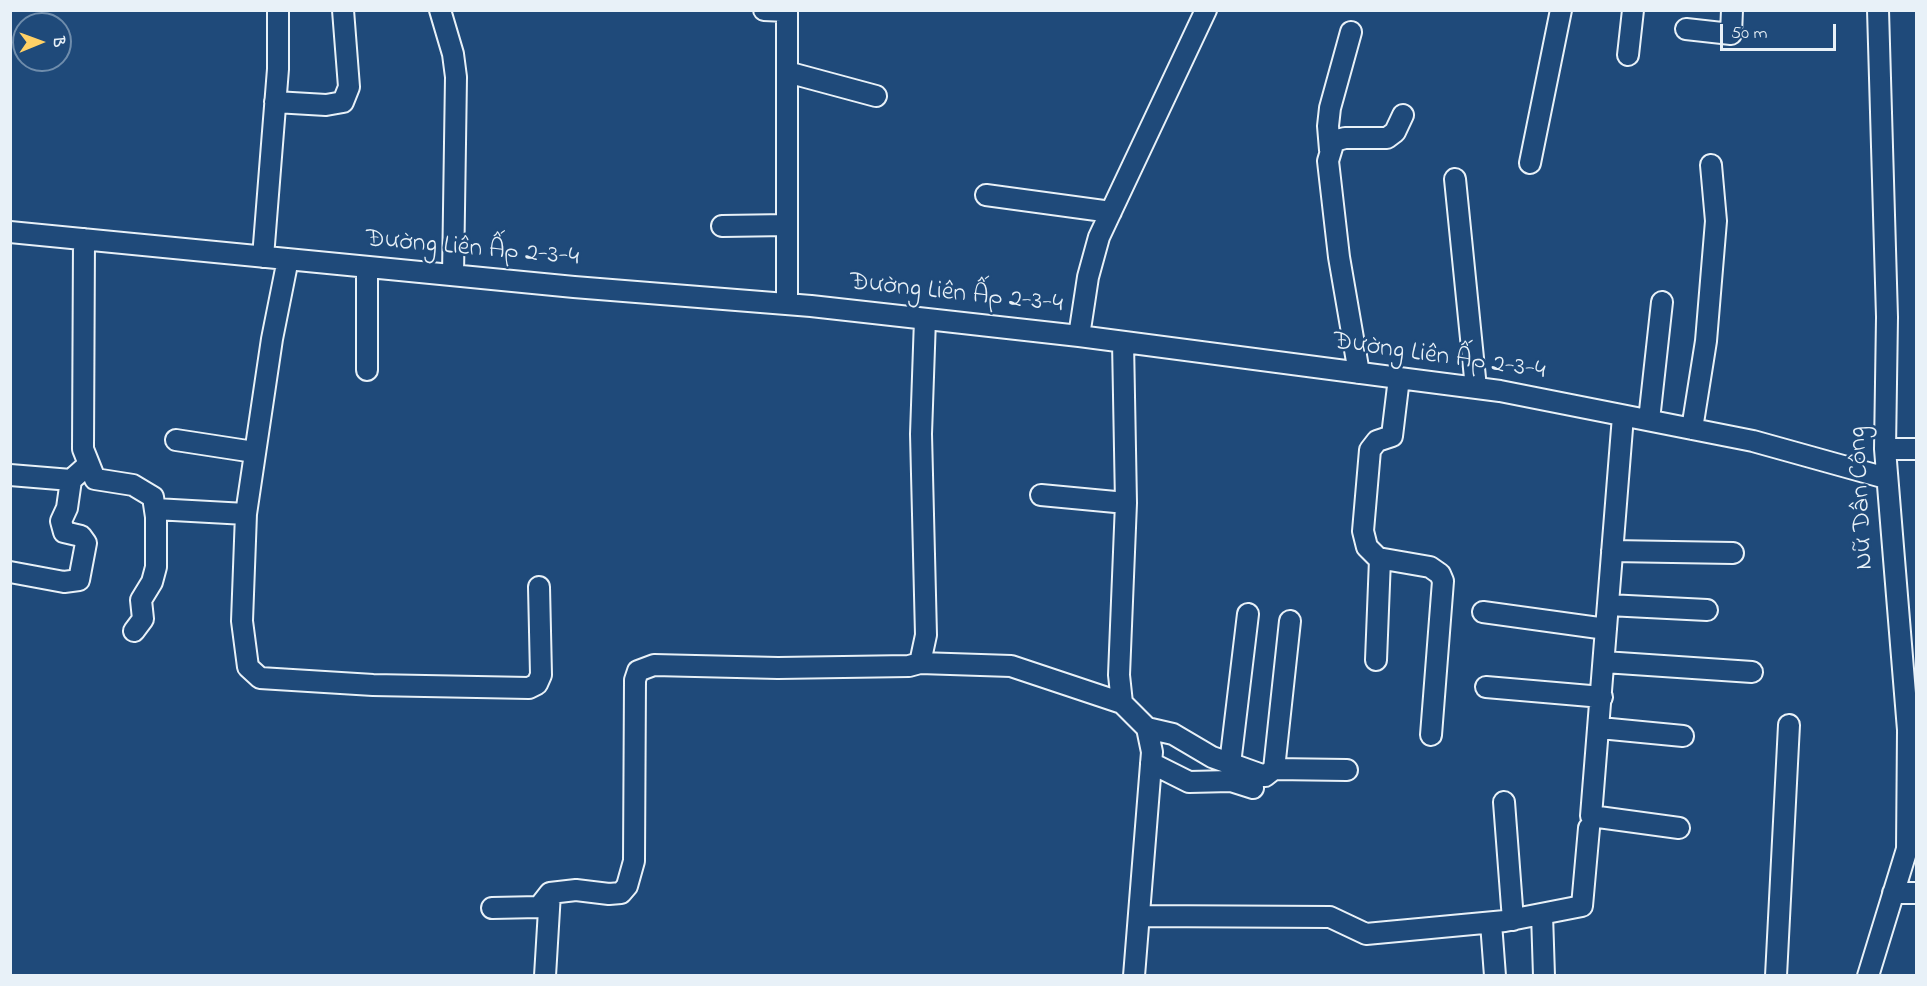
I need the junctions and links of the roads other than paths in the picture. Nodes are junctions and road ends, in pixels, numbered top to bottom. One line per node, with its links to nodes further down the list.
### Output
1 (278, 10): 16 (street)
2 (343, 10): 16 (street)
3 (440, 10): 31 (street)
4 (764, 10): 10 (street)
5 (1206, 10): 23 (street)
6 (1561, 10): 19 (street)
7 (1633, 10): 13 (street)
8 (1732, 10): 11 (street)
9 (1878, 10): 45 (street, Nữ Dân Công)
10 (787, 11): 14 (street)
11 (1686, 29)
12 (1351, 32): 18 (street)
13 (1628, 55)
14 (787, 72): 15 (street); 24 (street)
15 (876, 96)
16 (275, 102): 28 (street)
17 (1402, 116): 18 (street)
18 (1330, 150): 38 (street)
19 (1530, 163)
20 (1711, 165): 43 (street)
21 (1455, 179): 40 (street)
22 (986, 195): 23 (street)
23 (1111, 212): 35 (street)
24 (787, 225): 25 (street); 33 (street)
25 (722, 226)
26 (10, 232): 27 (street, Đường Liên Ấp 2-3-4)
27 (84, 239): 28 (street, Đường Liên Ấp 2-3-4); 48 (street)
28 (263, 257): 29 (street, Đường Liên Ấp 2-3-4)
29 (288, 259): 30 (street, Đường Liên Ấp 2-3-4); 47 (street)
30 (367, 267): 31 (street, Đường Liên Ấp 2-3-4); 37 (street)
31 (453, 275): 33 (street, Đường Liên Ấp 2-3-4)
32 (1662, 302): 42 (street)
33 (787, 304): 34 (street, Đường Liên Ấp 2-3-4)
34 (925, 319): 35 (street, Đường Liên Ấp 2-3-4); 70 (street)
35 (1079, 336): 36 (street, Đường Liên Ấp 2-3-4)
36 (1123, 342): 38 (street, Đường Liên Ấp 2-3-4); 53 (street)
37 (367, 370)
38 (1359, 373): 39 (street, Đường Liên Ấp 2-3-4)
39 (1399, 378): 40 (street, Đường Liên Ấp 2-3-4); 58 (street)
40 (1476, 388): 41 (street, Đường Liên Ấp 2-3-4)
41 (1623, 416): 42 (street, Đường Liên Ấp 2-3-4); 56 (street)
42 (1648, 420): 43 (street, Đường Liên Ấp 2-3-4)
43 (1692, 429): 50 (street, Đường Liên Ấp 2-3-4)
44 (176, 440): 47 (street)
45 (1885, 449): 46 (street); 50 (street, Nữ Dân Công)
46 (1917, 449)
47 (254, 452): 55 (street)
48 (89, 464): 51 (street); 54 (street)
49 (10, 475): 51 (street)
50 (1886, 478): 89 (street, Nữ Dân Công)
51 (71, 480): 59 (street)
52 (1041, 495): 53 (street)
53 (1126, 503): 74 (street)
54 (155, 509): 55 (street); 67 (street)
55 (246, 514): 60 (street)
56 (1612, 551): 57 (street); 61 (street)
57 (1733, 554)
58 (1380, 559): 68 (street); 78 (street)
59 (10, 572)
60 (539, 587)
61 (1608, 605): 62 (street); 66 (street)
62 (1707, 610)
63 (1483, 612): 66 (street)
64 (1248, 614): 81 (street)
65 (1290, 621): 82 (street)
66 (1606, 629): 69 (street)
67 (134, 631)
68 (1376, 660)
69 (1604, 662): 71 (street); 73 (street)
70 (920, 663): 74 (street); 88 (street)
71 (1752, 672)
72 (1486, 687): 73 (street)
73 (1602, 697): 77 (street)
74 (1122, 703): 76 (street)
75 (1789, 725): 100 (street)
76 (1147, 728): 80 (street); 81 (street)
77 (1600, 728): 79 (street); 87 (street)
78 (1431, 735)
79 (1683, 736)
80 (1151, 763): 84 (street); 93 (street)
81 (1230, 764): 82 (street)
82 (1274, 769): 83 (street)
83 (1347, 770)
84 (1253, 788)
85 (1504, 802): 94 (street)
86 (1589, 828): 92 (street)
87 (1679, 828)
88 (550, 893): 91 (street); 96 (street)
89 (1893, 893): 90 (street); 101 (street, Nữ Dân Công)
90 (1917, 893)
91 (492, 908)
92 (1542, 914): 94 (street); 99 (street)
93 (1139, 916): 95 (street); 97 (street)
94 (1513, 920): 95 (street)
95 (1491, 922): 98 (street)
96 (545, 975)
97 (1134, 975)
98 (1495, 975)
99 (1544, 975)
100 (1776, 975)
101 (1868, 975)

